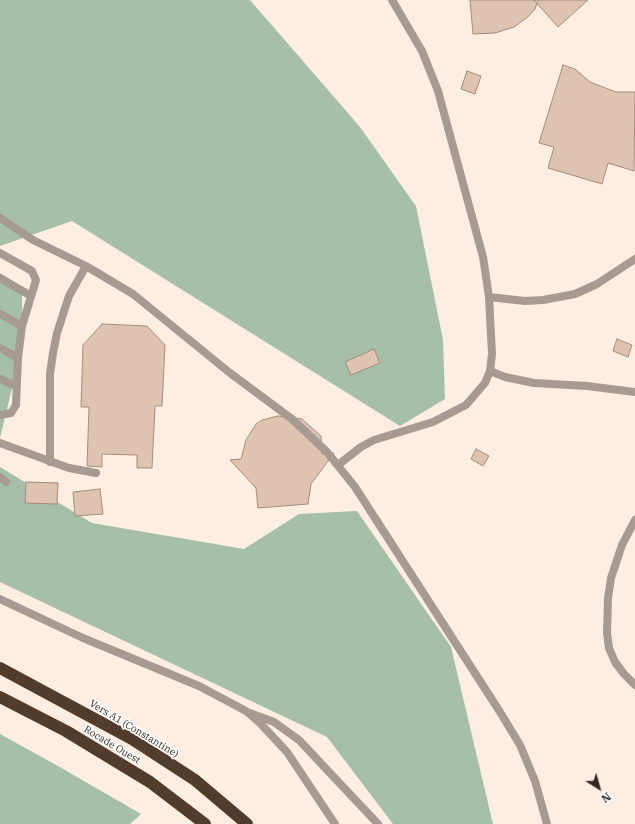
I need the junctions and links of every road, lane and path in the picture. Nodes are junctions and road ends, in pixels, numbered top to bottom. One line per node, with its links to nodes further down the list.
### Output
1 (392, 0): 8 (lane)
2 (0, 218): 5 (lane)
3 (0, 253): 7 (lane)
4 (635, 259): 8 (lane)
5 (86, 266): 19 (lane); 20 (lane)
6 (0, 278): 7 (lane)
7 (31, 296): 10 (lane)
8 (489, 297): 13 (lane)
9 (0, 314): 10 (lane)
10 (22, 326): 12 (lane)
11 (0, 348): 12 (lane)
12 (18, 358): 15 (lane)
13 (490, 371): 16 (lane); 20 (lane)
14 (0, 379): 15 (lane)
15 (16, 386): 17 (lane)
16 (635, 392)
17 (0, 415)
18 (0, 443): 19 (lane)
19 (50, 462): 21 (lane)
20 (338, 465): 32 (lane)
21 (96, 473)
22 (635, 520): 25 (lane)
23 (0, 599): 27 (lane)
24 (0, 668): 29 (highway, Vers A1 (Constantine))
25 (635, 684)
26 (0, 697): 28 (highway, Rocade Ouest)
27 (246, 711): 30 (lane); 31 (lane)
28 (205, 824)
29 (247, 824)
30 (335, 824)
31 (378, 824)
32 (547, 824)

